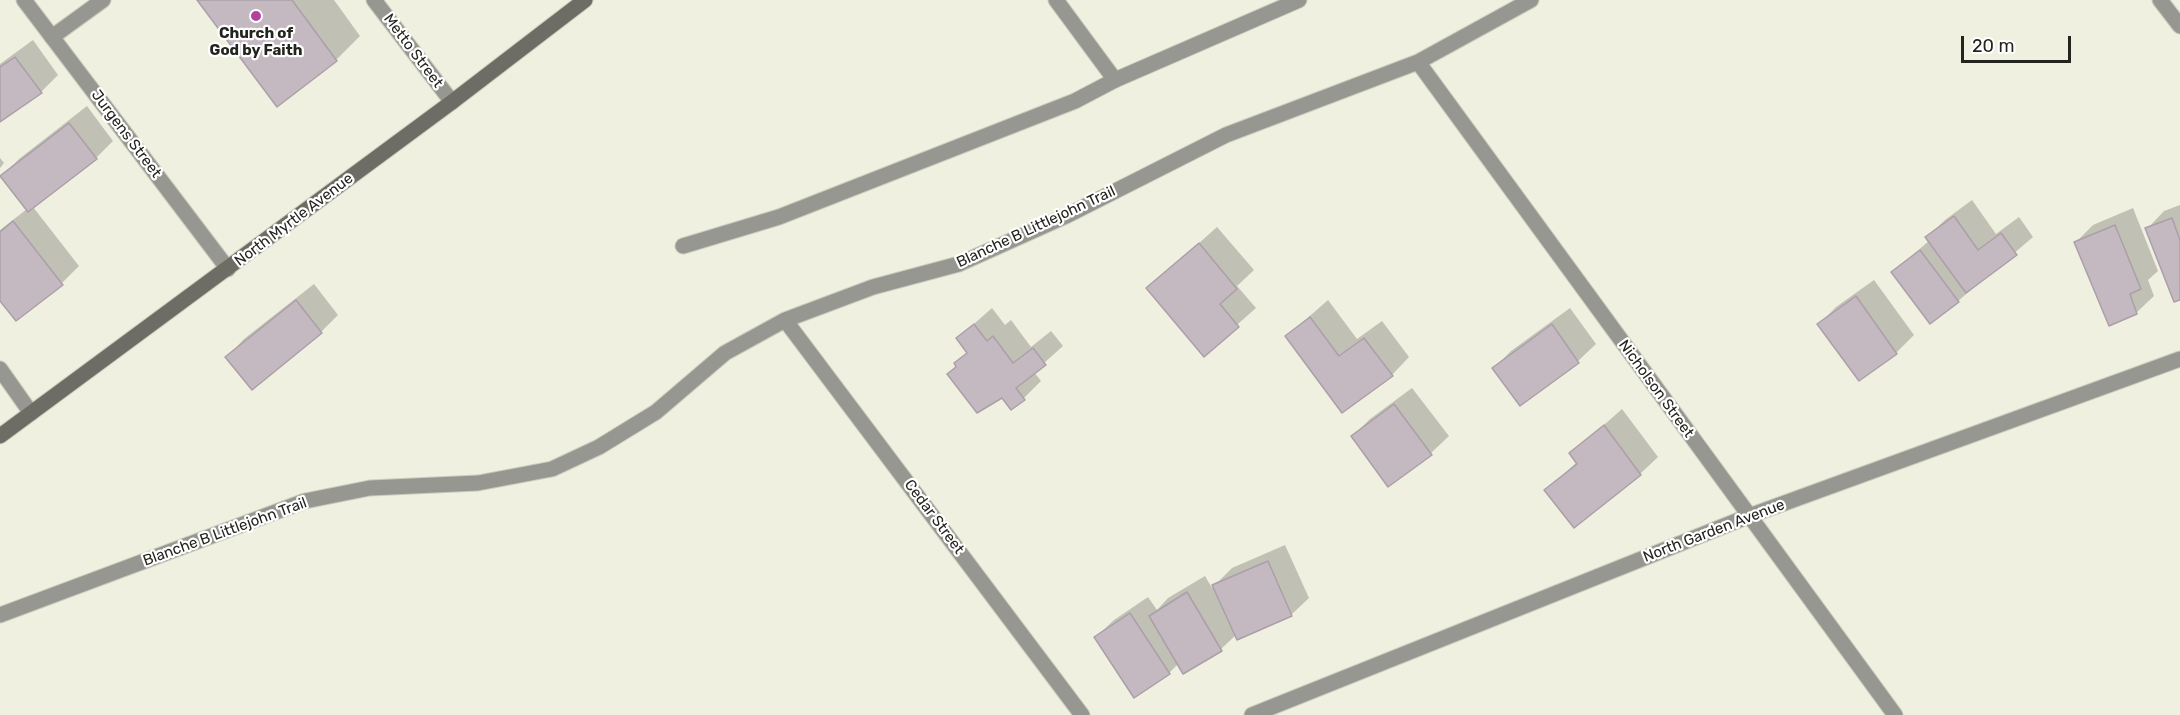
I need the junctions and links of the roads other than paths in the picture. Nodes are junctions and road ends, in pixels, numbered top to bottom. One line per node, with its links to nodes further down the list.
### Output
1 (24, 0): 10 (street, Jurgens Street)
2 (103, 0): 10 (street)
3 (374, 0): 13 (street, Metto Street)
4 (585, 0): 13 (main road, North Myrtle Avenue)
5 (1056, 0): 12 (street)
6 (1299, 0): 12 (street)
7 (1531, 0): 11 (street, Blanche B Littlejohn Trail)
8 (2160, 0): 9 (street)
9 (2180, 26)
10 (52, 37): 15 (street, Jurgens Street)
11 (1418, 62): 16 (street, Blanche B Littlejohn Trail); 21 (street, Nicholson Street)
12 (1115, 80): 14 (street)
13 (452, 102): 15 (main road, North Myrtle Avenue)
14 (683, 246)
15 (228, 269): 19 (main road, North Myrtle Avenue)
16 (785, 320): 22 (street, Blanche B Littlejohn Trail); 23 (street, Cedar Street)
17 (2180, 359): 21 (street, North Garden Avenue)
18 (0, 369): 19 (street)
19 (31, 412): 20 (main road, North Myrtle Avenue)
20 (0, 436)
21 (1749, 516): 24 (street, North Garden Avenue); 25 (street, Nicholson Street)
22 (0, 615)
23 (1082, 715)
24 (1252, 715)
25 (1895, 715)

